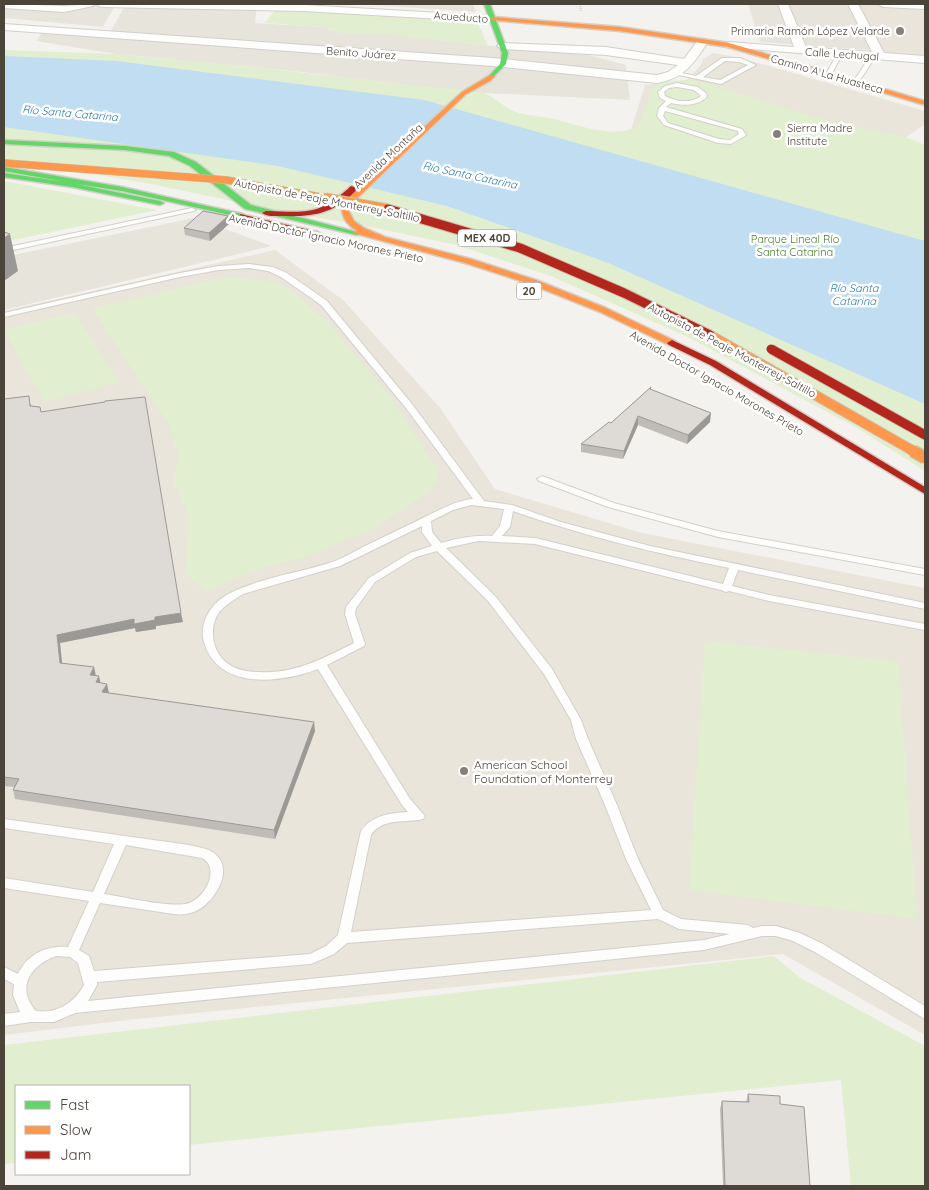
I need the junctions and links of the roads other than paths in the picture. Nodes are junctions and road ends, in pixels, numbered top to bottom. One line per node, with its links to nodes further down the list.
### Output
1 (89, 4): 7 (street)
2 (101, 4): 8 (street, Acueducto)
3 (488, 4): 11 (main road)
4 (783, 4): 15 (street)
5 (853, 4): 18 (street)
6 (883, 4): 10 (street)
7 (4, 5)
8 (221, 5): 9 (street, Acueducto)
9 (303, 6): 11 (street, Acueducto)
10 (925, 6)
11 (493, 19): 13 (main road, Acueducto); 17 (main road)
12 (4, 27): 17 (street, Benito Juárez)
13 (702, 42): 14 (main road, Acueducto); 20 (street)
14 (728, 46): 15 (street, Calle Lechugal); 21 (main road, Camino A La Huasteca)
15 (802, 51): 16 (street, Calle Lechugal)
16 (840, 53): 18 (street, Calle Lechugal); 21 (lane)
17 (501, 56): 20 (street); 23 (street, Benito Juárez); 35 (main road, Avenida Montaña)
18 (877, 56): 19 (street, Calle Lechugal); 24 (lane)
19 (925, 60)
20 (687, 62): 23 (street)
21 (829, 74): 24 (main road, Camino A La Huasteca)
22 (697, 78): 22 (lane); 23 (lane)
23 (672, 80): 25 (lane); 25 (lane)
24 (856, 82): 26 (main road, Camino A La Huasteca)
25 (670, 101): 27 (lane)
26 (925, 103)
27 (662, 108): 27 (lane)
28 (4, 142): 38 (main road, Avenida Doctor Ignacio Morones Prieto / 20)
29 (4, 154): 30 (main road)
30 (98, 158)
31 (117, 160): 36 (main road, Autopista de Peaje Monterrey-Saltillo)
32 (4, 162): 46 (main road, Autopista de Peaje Monterrey-Saltillo / MEX 40D, bridge)
33 (4, 169): 39 (main road)
34 (4, 175): 37 (main road, Avenida Doctor Ignacio Morones Prieto / 20)
35 (343, 203): 38 (main road, Avenida Montaña); 40 (main road, Avenida Montaña)
36 (421, 206)
37 (192, 210): 39 (main road, Avenida Doctor Ignacio Morones Prieto / 20); 41 (lane)
38 (266, 213): 40 (main road, Avenida Doctor Ignacio Morones Prieto / 20)
39 (318, 234): 44 (main road, Avenida Doctor Ignacio Morones Prieto / 20)
40 (382, 238): 48 (main road, Avenida Doctor Ignacio Morones Prieto / 20)
41 (4, 250)
42 (4, 315): 49 (lane)
43 (760, 343): 45 (main road, Autopista de Peaje Monterrey-Saltillo, bridge)
44 (685, 362)
45 (925, 435)
46 (925, 458)
47 (542, 479): 55 (lane)
48 (925, 491)
49 (480, 502): 50 (lane); 51 (lane)
50 (509, 507): 52 (lane); 54 (lane)
51 (426, 520): 53 (lane); 59 (lane)
52 (494, 539): 53 (lane); 56 (lane)
53 (439, 547): 59 (lane); 64 (lane)
54 (734, 568): 56 (lane); 57 (lane)
55 (925, 572)
56 (726, 588): 58 (lane)
57 (925, 606)
58 (925, 627)
59 (320, 663): 66 (lane)
60 (4, 822): 61 (lane)
61 (122, 840): 63 (lane); 63 (lane)
62 (4, 883): 63 (lane)
63 (97, 898): 67 (lane)
64 (659, 914): 65 (lane); 66 (lane)
65 (762, 931): 70 (lane); 71 (lane)
66 (344, 938): 69 (lane)
67 (72, 952): 68 (lane); 69 (lane)
68 (9, 975): 72 (lane)
69 (89, 977): 70 (lane)
70 (73, 1008): 72 (lane)
71 (925, 1013)
72 (32, 1016): 73 (lane)
73 (4, 1020)

